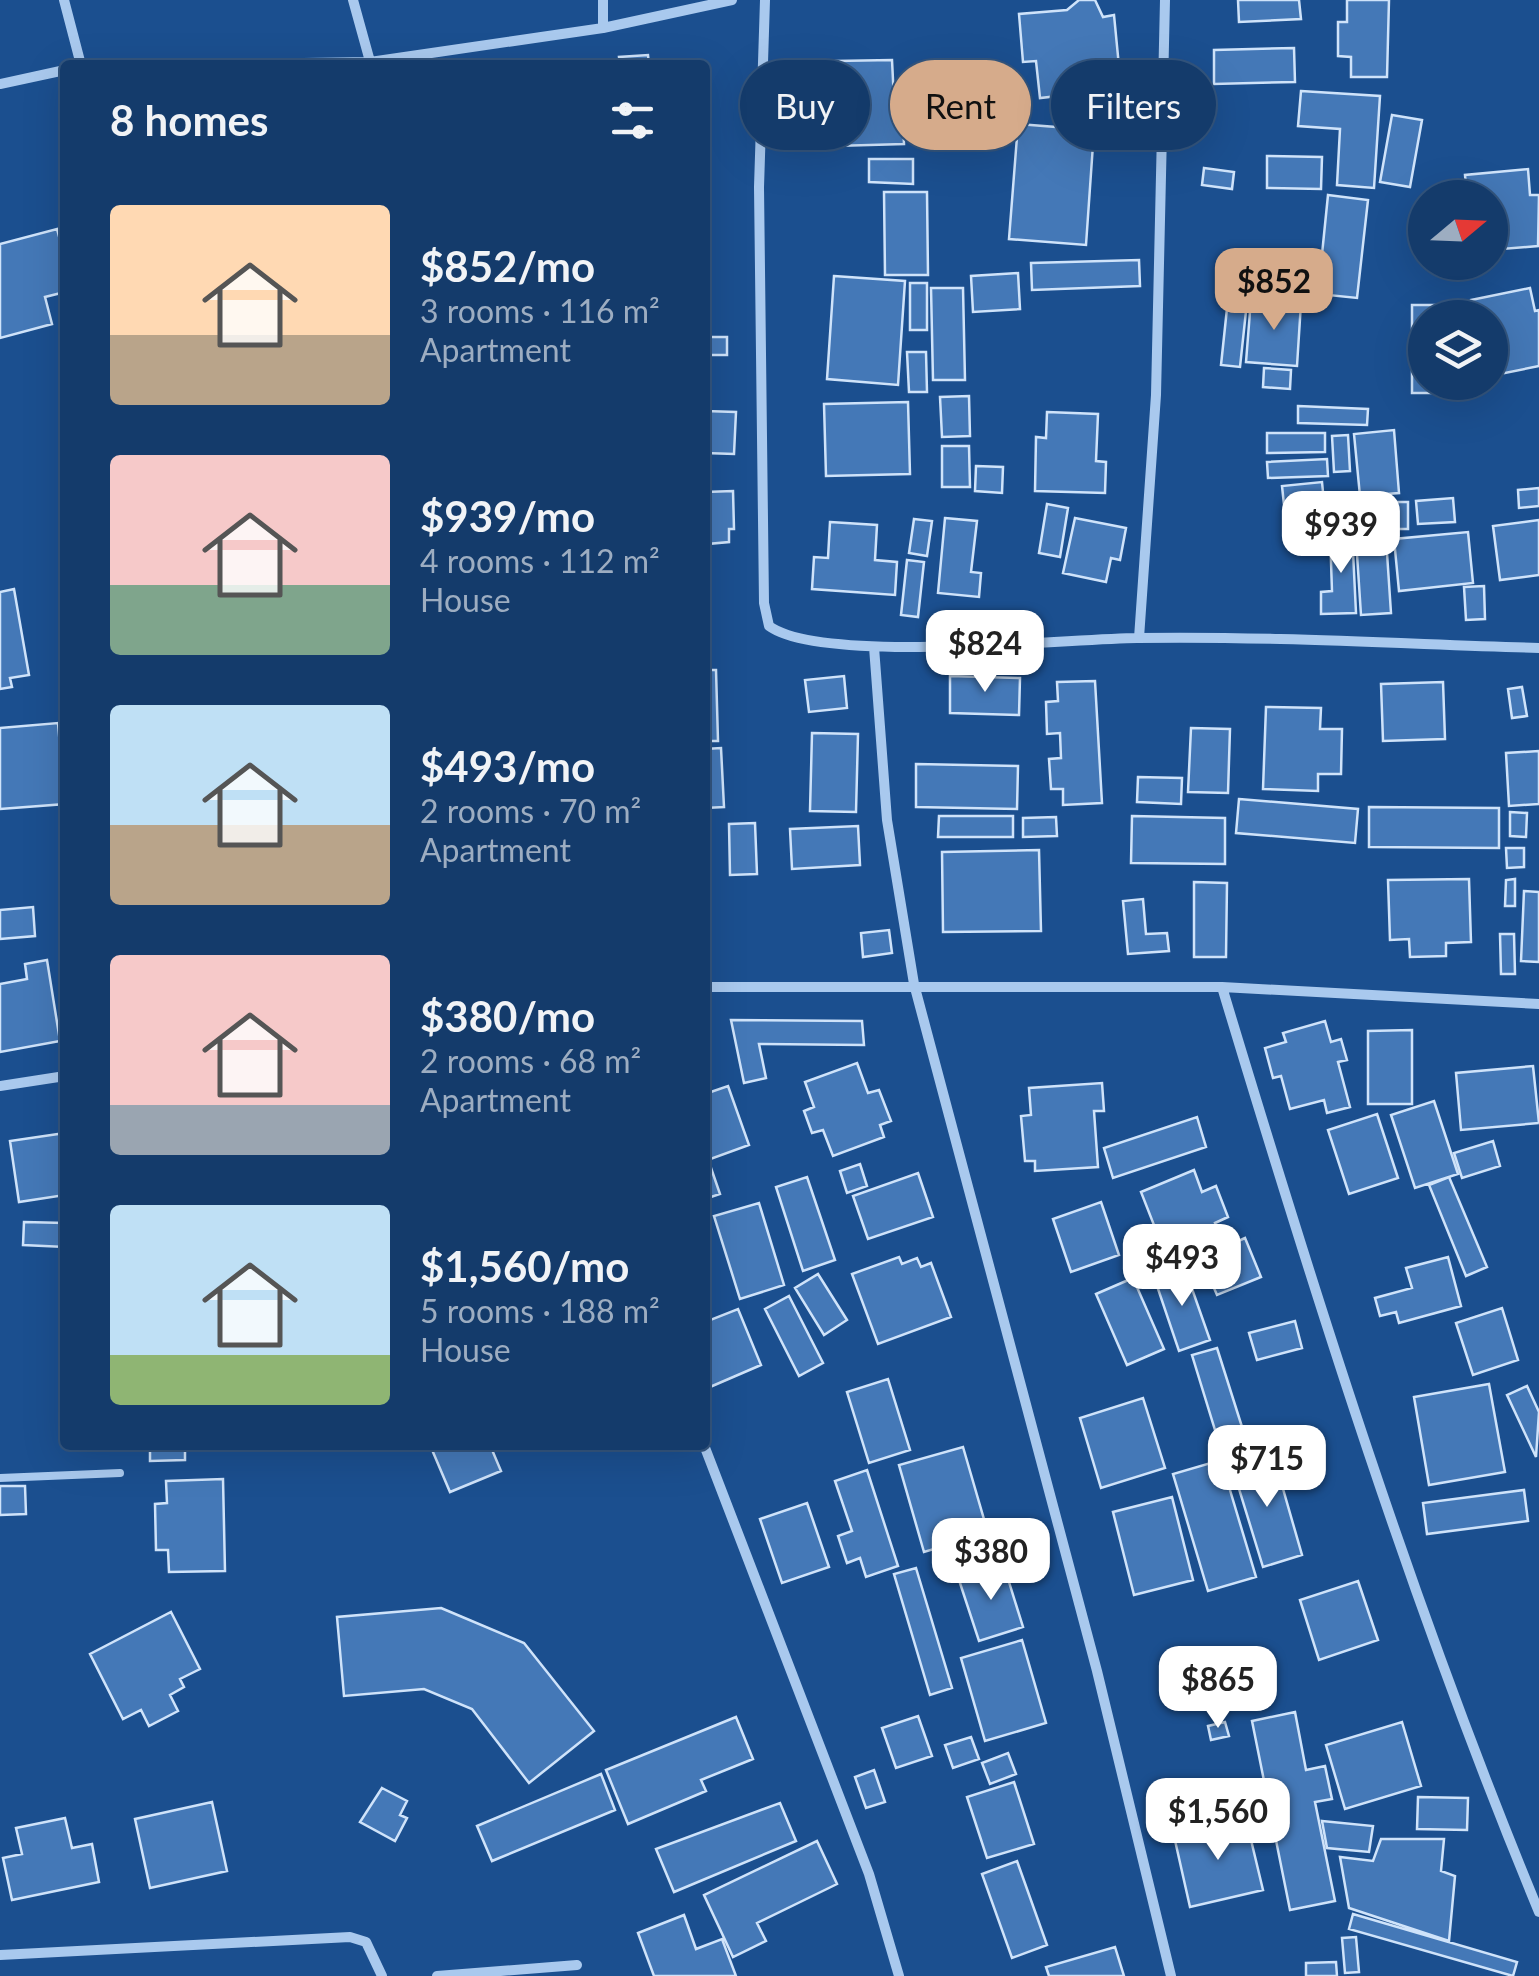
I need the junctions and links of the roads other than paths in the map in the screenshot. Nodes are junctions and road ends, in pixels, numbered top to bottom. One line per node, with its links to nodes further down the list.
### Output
1 (64, 0): 8 (street)
2 (353, 0): 9 (street)
3 (603, 0): 7 (street)
4 (732, 0): 7 (street)
5 (765, 0): 14 (street)
6 (1165, 0): 13 (street)
7 (603, 28): 10 (street)
8 (80, 60)
9 (370, 60)
10 (391, 60)
11 (60, 71): 12 (street)
12 (0, 84)
13 (1138, 638): 14 (street); 15 (street)
14 (874, 647): 16 (street)
15 (1539, 648)
16 (914, 984): 17 (street); 18 (street); 31 (street)
17 (710, 987)
18 (1222, 987): 19 (street); 25 (street)
19 (1539, 1004)
20 (60, 1077): 21 (street)
21 (0, 1086)
22 (706, 1450): 30 (street)
23 (120, 1473): 24 (lane)
24 (0, 1478)
25 (1539, 1912)
26 (0, 1955): 28 (street)
27 (576, 1965): 29 (street)
28 (382, 1976)
29 (438, 1976)
30 (900, 1976)
31 (1171, 1976)

